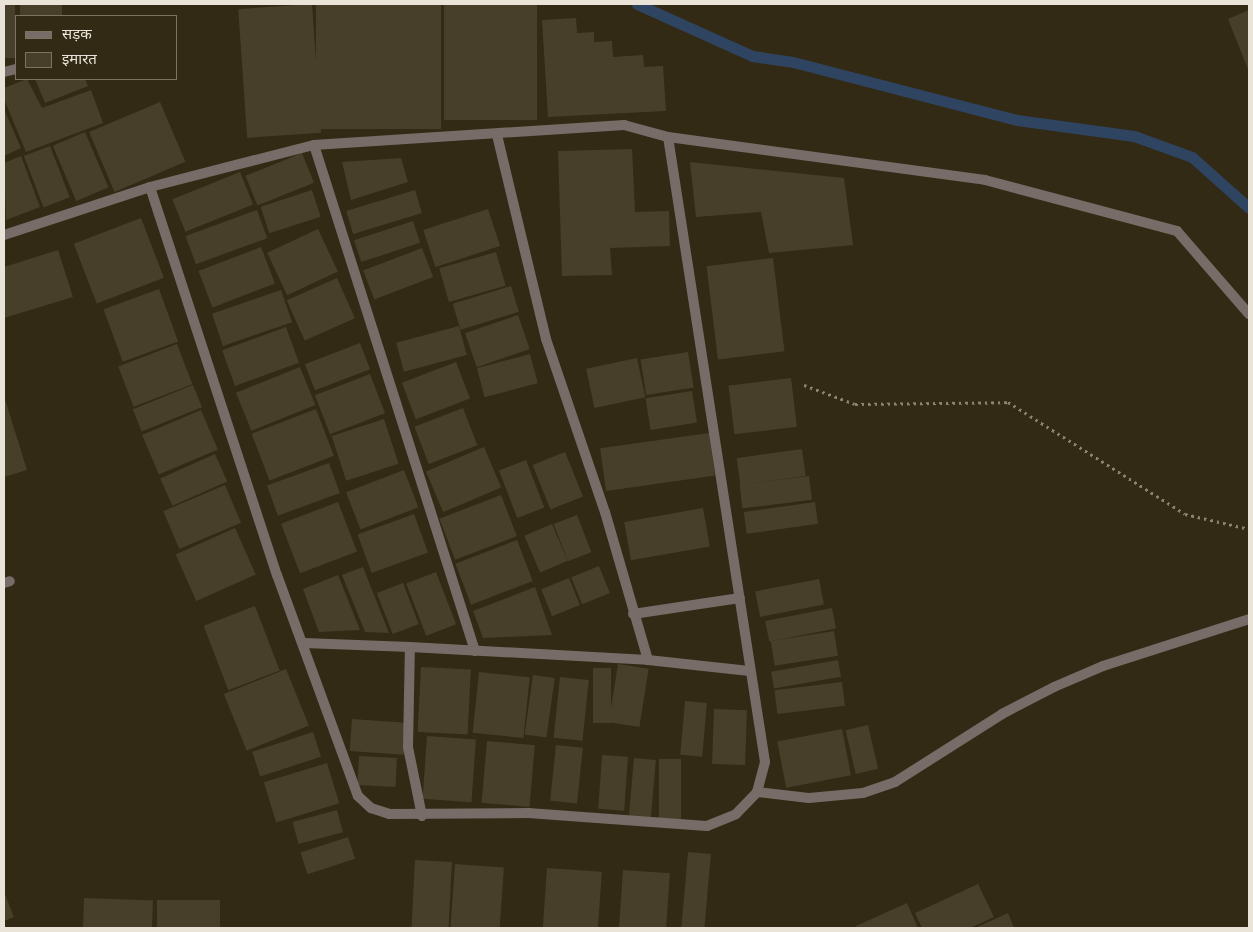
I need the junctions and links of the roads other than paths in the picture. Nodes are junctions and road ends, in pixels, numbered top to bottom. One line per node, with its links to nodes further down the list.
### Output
1 (497, 135): 2 (street); 3 (street); 8 (street)
2 (668, 137): 6 (street); 7 (street)
3 (314, 145): 4 (street); 12 (street)
4 (150, 187): 5 (street); 10 (street)
5 (4, 235)
6 (1249, 314)
7 (740, 598): 8 (street); 14 (street)
8 (633, 614): 13 (street)
9 (1249, 620): 15 (street)
10 (304, 643): 11 (street); 16 (street)
11 (410, 647): 12 (street); 16 (street)
12 (475, 651): 13 (street)
13 (648, 660): 14 (street)
14 (749, 671): 15 (street)
15 (756, 792): 16 (street)
16 (422, 816)

